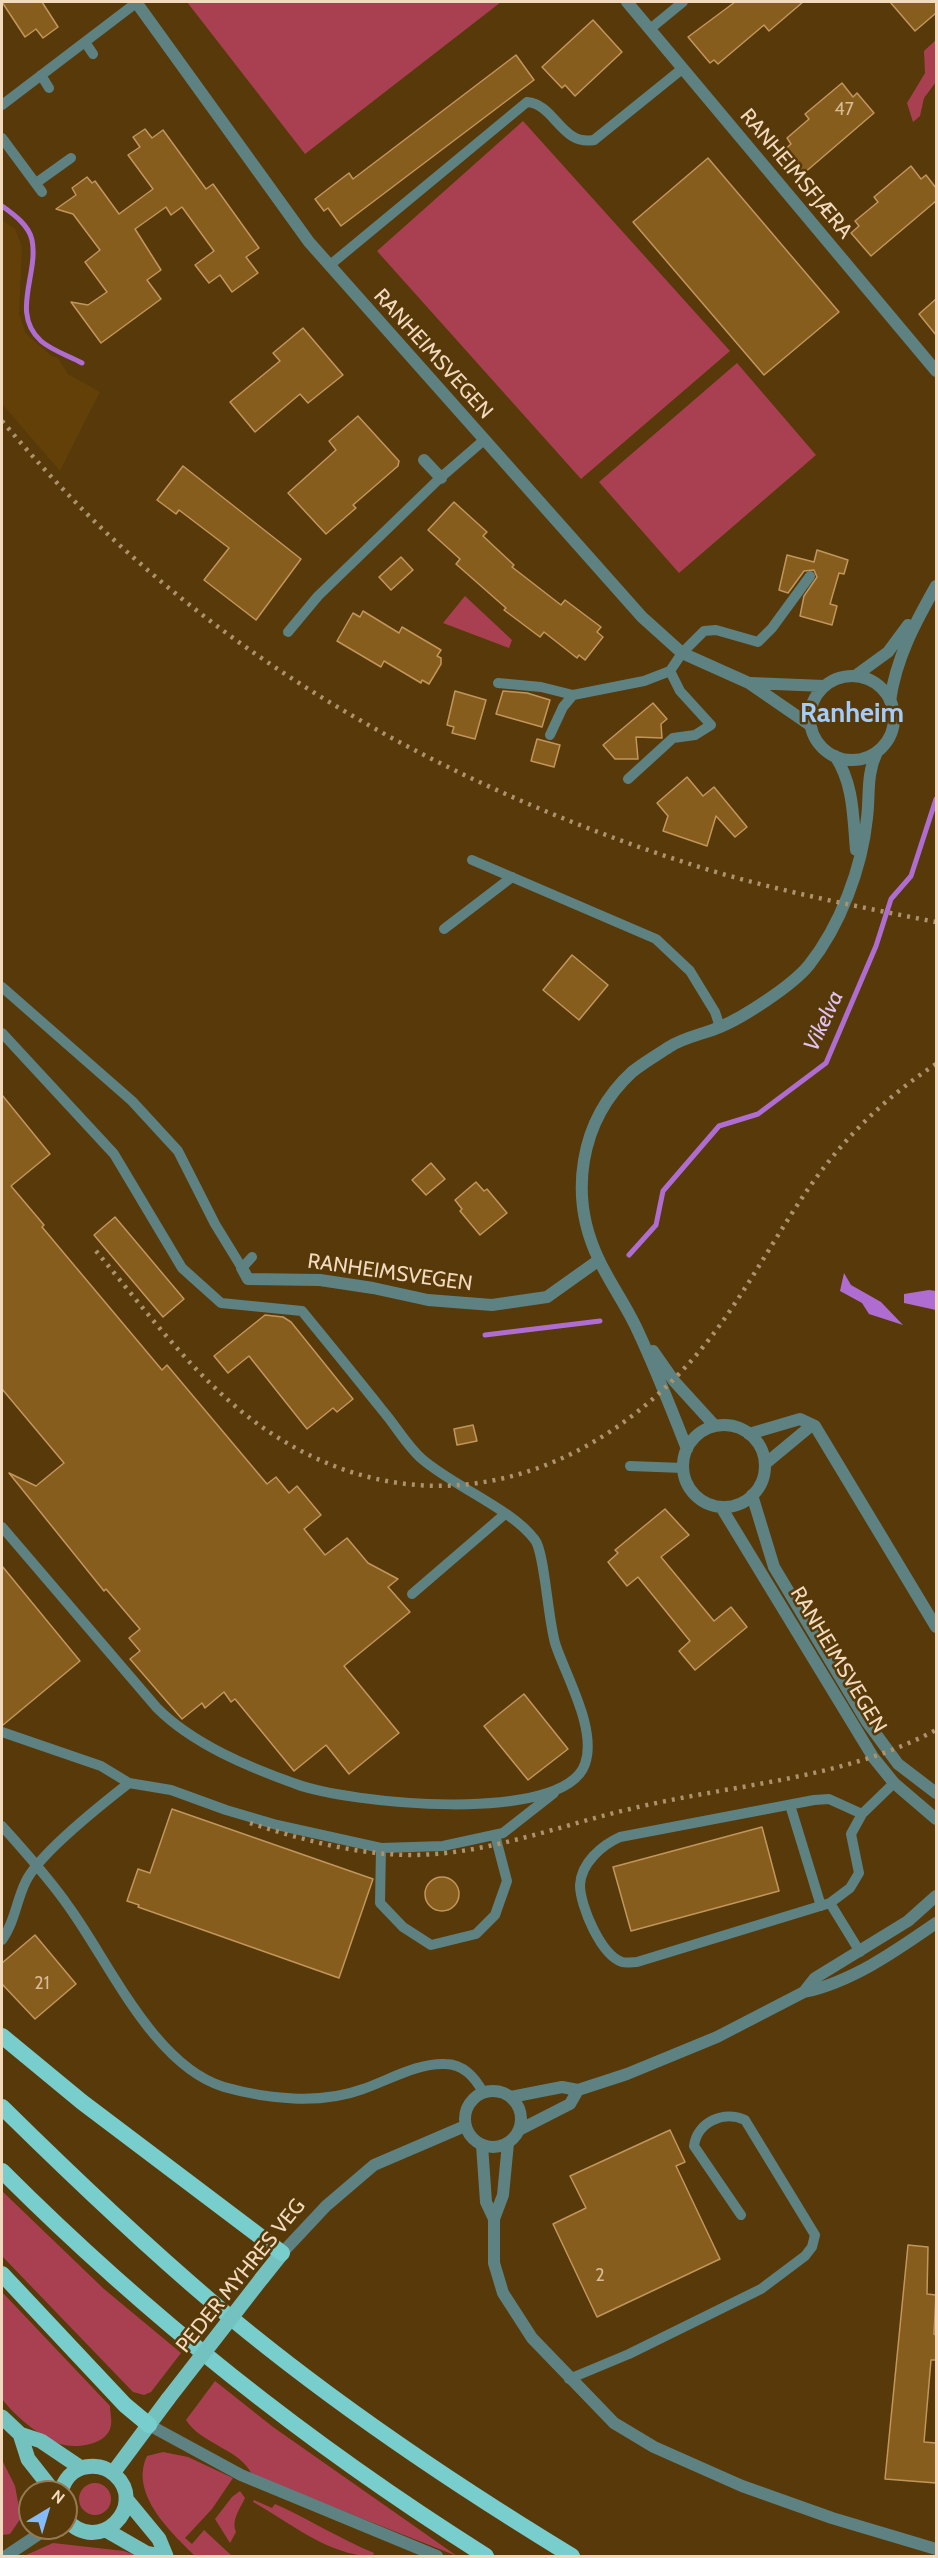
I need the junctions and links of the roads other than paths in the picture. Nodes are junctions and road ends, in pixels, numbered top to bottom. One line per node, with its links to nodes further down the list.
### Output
1 (136, 2): 5 (lane); 13 (street, RANHEIMSVEGEN)
2 (627, 2): 4 (street, RANHEIMSFJÆRA)
3 (683, 2): 4 (lane)
4 (650, 29): 7 (street, RANHEIMSFJÆRA)
5 (85, 42): 6 (lane); 8 (lane)
6 (93, 54)
7 (682, 69): 13 (lane); 14 (street, RANHEIMSFJÆRA)
8 (41, 75): 9 (lane); 10 (lane)
9 (49, 87)
10 (2, 105)
11 (2, 138): 12 (lane)
12 (70, 158)
13 (330, 265): 15 (street, RANHEIMSVEGEN)
14 (936, 371)
15 (484, 440): 17 (lane); 21 (street, RANHEIMSVEGEN)
16 (424, 460): 17 (street)
17 (441, 478): 20 (lane)
18 (810, 576): 21 (lane)
19 (936, 586): 23 (street); 28 (street)
20 (288, 632)
21 (682, 653): 22 (lane); 24 (street, RANHEIMSVEGEN)
22 (670, 671): 27 (lane); 33 (lane)
23 (855, 676): 26 (street); 28 (street)
24 (749, 682): 26 (street, RANHEIMSVEGEN); 29 (street, RANHEIMSVEGEN)
25 (498, 683): 27 (lane)
26 (824, 686): 29 (street)
27 (573, 695): 30 (lane)
28 (890, 701): 31 (street)
29 (810, 725): 32 (street)
30 (550, 735)
31 (877, 752): 32 (street); 35 (street)
32 (835, 756): 35 (street)
33 (628, 778)
34 (472, 860): 36 (lane)
35 (858, 863): 39 (street)
36 (512, 877): 37 (lane); 39 (lane)
37 (444, 929)
38 (2, 987): 43 (lane)
39 (720, 1027): 42 (street)
40 (2, 1033): 54 (lane)
41 (252, 1257): 43 (lane)
42 (602, 1264): 43 (street, RANHEIMSVEGEN); 44 (street)
43 (242, 1268)
44 (635, 1326): 46 (street); 48 (street)
45 (812, 1425): 47 (street); 49 (street); 57 (street)
46 (715, 1426): 47 (street); 48 (street)
47 (749, 1434): 49 (street)
48 (687, 1449): 51 (street)
49 (765, 1464): 52 (street)
50 (630, 1466): 51 (lane)
51 (683, 1468): 53 (street)
52 (752, 1495): 53 (street); 62 (street, RANHEIMSVEGEN)
53 (721, 1507): 60 (street, RANHEIMSVEGEN)
54 (505, 1514): 56 (lane); 61 (lane)
55 (2, 1527): 61 (lane)
56 (412, 1594)
57 (936, 1627)
58 (2, 1732): 59 (lane)
59 (129, 1783): 68 (lane); 69 (lane)
60 (894, 1783): 64 (lane); 65 (street, RANHEIMSVEGEN)
61 (558, 1790): 67 (lane)
62 (936, 1793)
63 (790, 1805): 64 (lane); 71 (lane); 71 (lane)
64 (862, 1814): 71 (lane)
65 (936, 1819)
66 (2, 1827): 69 (lane)
67 (495, 1835): 68 (lane); 68 (lane)
68 (381, 1848)
69 (37, 1865): 73 (lane); 78 (lane)
70 (936, 1896): 74 (street)
71 (826, 1904): 74 (lane)
72 (936, 1923): 75 (street)
73 (2, 1940)
74 (860, 1952): 75 (street)
75 (804, 1992): 77 (street)
76 (2, 2036): 88 (highway)
77 (578, 2090): 79 (street); 82 (street)
78 (483, 2092): 79 (street); 81 (street)
79 (511, 2097): 82 (street)
80 (2, 2107): 108 (highway)
81 (465, 2126): 84 (street); 88 (street, PEDER MYHRES VEG)
82 (519, 2130): 83 (street)
83 (508, 2143): 84 (street); 87 (street)
84 (482, 2145): 87 (street)
85 (2, 2171): 107 (highway)
86 (741, 2215): 90 (lane)
87 (494, 2219): 90 (street)
88 (282, 2253): 92 (main road, PEDER MYHRES VEG, bridge)
89 (2, 2274): 92 (highway)
90 (569, 2379): 102 (street)
91 (2, 2417): 93 (main road)
92 (149, 2425): 95 (main road, PEDER MYHRES VEG); 106 (street)
93 (20, 2434): 94 (main road); 96 (main road)
94 (81, 2468): 95 (main road); 97 (main road)
95 (113, 2473): 98 (main road)
96 (45, 2480)
97 (67, 2480)
98 (126, 2499): 100 (main road); 105 (main road)
99 (78, 2527): 100 (main road)
100 (106, 2530): 104 (main road)
101 (30, 2540): 103 (street)
102 (936, 2548)
103 (6, 2556)
104 (160, 2556)
105 (165, 2556)
106 (437, 2556)
107 (486, 2556)
108 (572, 2556)

